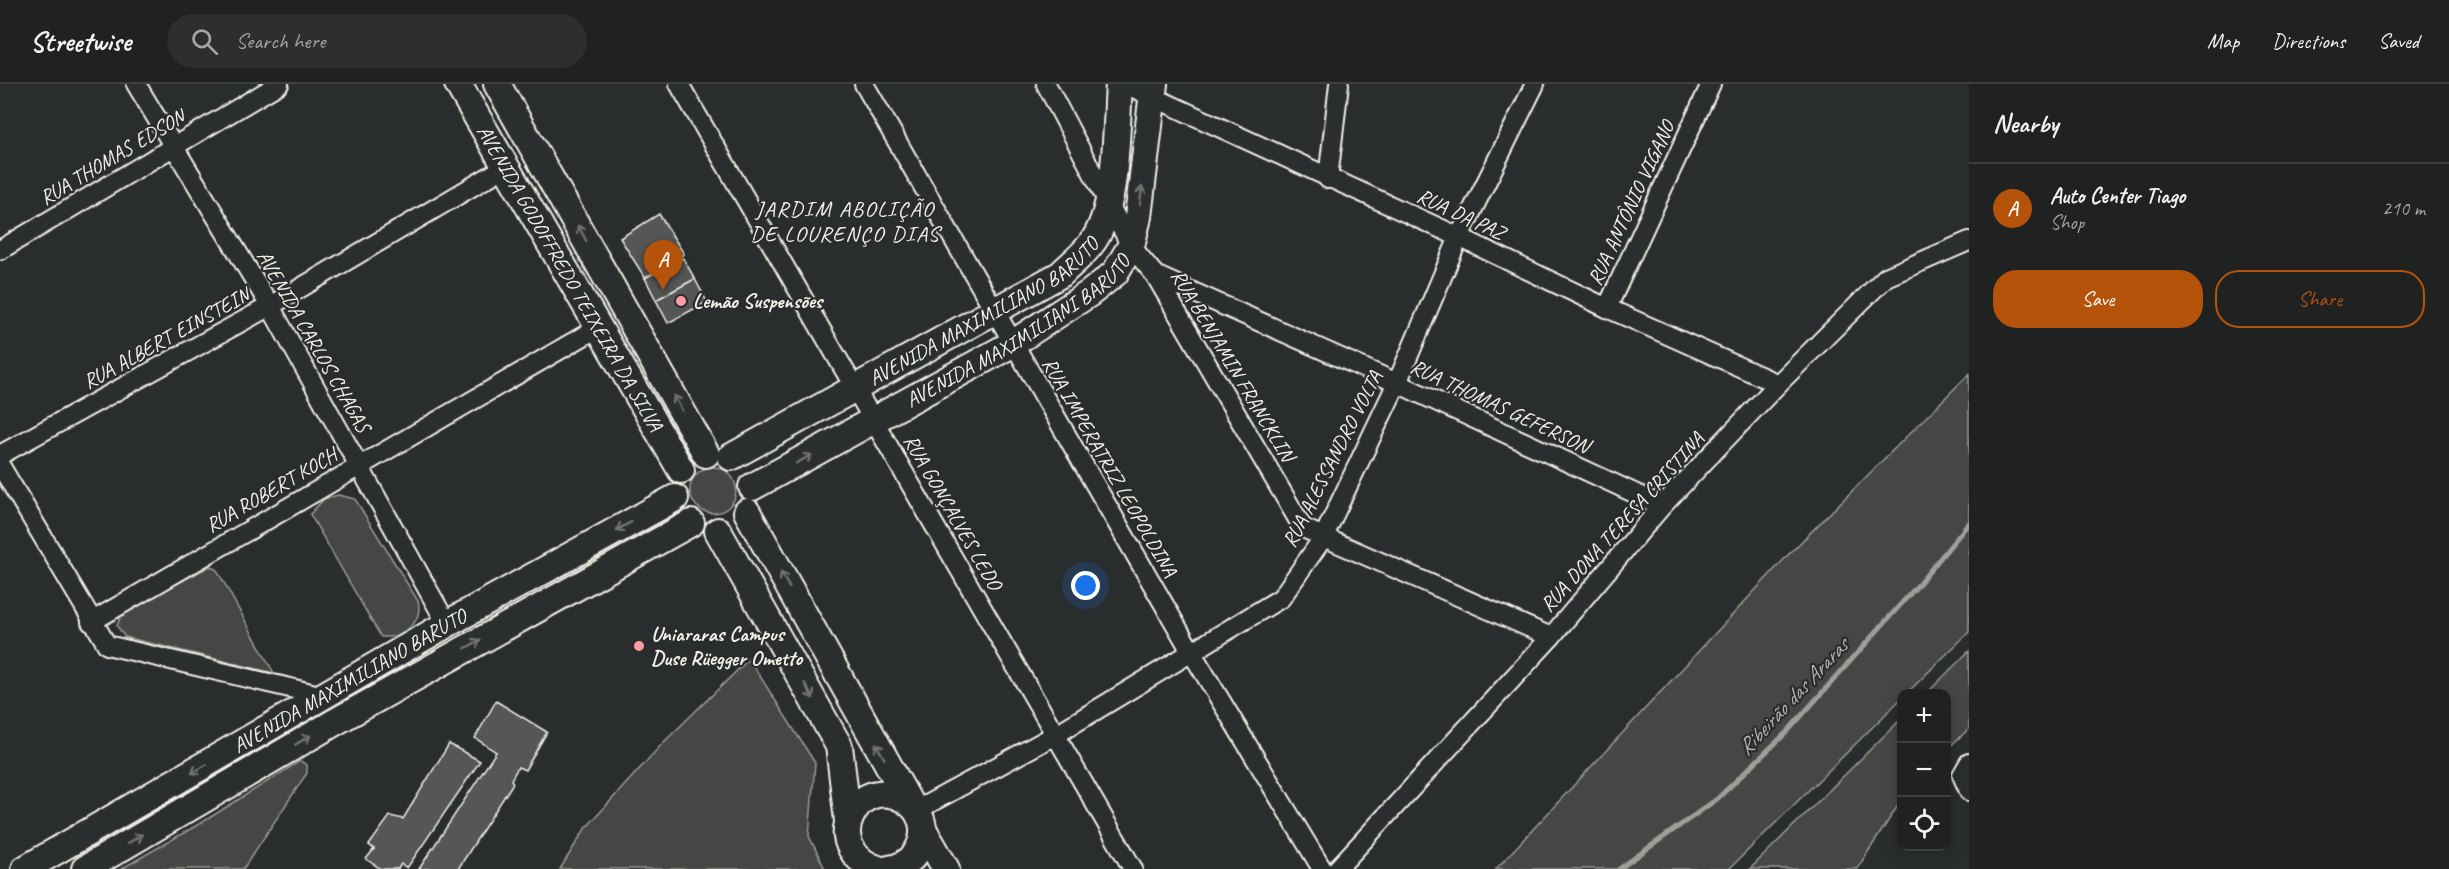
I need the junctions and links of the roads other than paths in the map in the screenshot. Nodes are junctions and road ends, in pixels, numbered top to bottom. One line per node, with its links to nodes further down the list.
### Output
1 (136, 84): 14 (street, AVENIDA CARLOS CHAGAS)
2 (279, 84): 14 (street, RUA THOMAS EDSON)
3 (458, 84): 15 (street, AVENIDA GODOFFREDO TEIXEIRA DA SILVA)
4 (498, 84): 33 (street, AVENIDA GODOFFREDO TEIXEIRA DA SILVA, one-way to 4)
5 (679, 84): 30 (street, RUA GONÇALVES LEDO)
6 (864, 84): 25 (street, RUA IMPERATRIZ LEOPOLDINA)
7 (1046, 84): 17 (street, RUA BENJAMIN FRANCKLIN)
8 (1119, 84): 17 (street, AVENIDA MAXIMILIANO BARUTO)
9 (1125, 84): 13 (street, RUA DA PAZ)
10 (1339, 84): 16 (street)
11 (1535, 84): 18 (street, RUA ALESSANDRO VOLTA)
12 (1711, 84): 24 (street, RUA ANTÔNIO VIGANO)
13 (1153, 91): 16 (street, RUA DA PAZ); 20 (street, AVENIDA MAXIMILIANI BARUTO, one-way to 13)
14 (173, 147): 21 (street, RUA THOMAS EDSON); 23 (street, AVENIDA CARLOS CHAGAS)
15 (507, 166): 23 (street, RUA ALBERT EINSTEIN); 26 (street, AVENIDA GODOFFREDO TEIXEIRA DA SILVA)
16 (1328, 178): 18 (street, RUA DA PAZ)
17 (1108, 202): 20 (street, RUA BENJAMIN FRANCKLIN); 25 (street, AVENIDA MAXIMILIANO BARUTO)
18 (1460, 237): 24 (street, RUA DA PAZ); 28 (street, RUA ALESSANDRO VOLTA)
19 (1969, 241): 29 (street, RUA DONA TERESA CRISTINA)
20 (1131, 246): 22 (street, RUA BENJAMIN FRANCKLIN); 27 (street, AVENIDA MAXIMILIANI BARUTO)
21 (0, 250)
22 (1155, 275): 28 (street, RUA THOMAS GEFERSON); 43 (street, RUA BENJAMIN FRANCKLIN)
23 (270, 306): 32 (street, RUA ALBERT EINSTEIN); 35 (street, AVENIDA CARLOS CHAGAS)
24 (1607, 308): 29 (street, RUA DA PAZ)
25 (994, 310): 27 (street, RUA IMPERATRIZ LEOPOLDINA); 30 (street, AVENIDA MAXIMILIANO BARUTO)
26 (599, 327): 35 (street, RUA ROBERT KOCH); 36 (street, AVENIDA GODOFFREDO TEIXEIRA DA SILVA)
27 (1012, 344): 31 (street, AVENIDA MAXIMILIANI BARUTO); 47 (street, RUA IMPERATRIZ LEOPOLDINA)
28 (1396, 383): 39 (street, RUA THOMAS GEFERSON); 43 (street, RUA ALESSANDRO VOLTA)
29 (1778, 384): 39 (street, RUA DONA TERESA CRISTINA)
30 (857, 389): 31 (street, RUA GONÇALVES LEDO); 33 (street, AVENIDA MAXIMILIANO BARUTO)
31 (874, 420): 37 (street, AVENIDA MAXIMILIANI BARUTO, one-way to 31); 50 (street, RUA GONÇALVES LEDO)
32 (0, 455)
33 (719, 455): 36 (street); 37 (street)
34 (0, 465): 44 (street)
35 (359, 465): 44 (street, RUA ROBERT KOCH); 45 (street, AVENIDA CARLOS CHAGAS)
36 (681, 470): 38 (street)
37 (752, 487): 40 (street)
38 (675, 498): 41 (street); 45 (street, AVENIDA MAXIMILIANO BARUTO, one-way to 45)
39 (1662, 506): 46 (street, RUA DONA TERESA CRISTINA)
40 (747, 512): 42 (street); 51 (street, one-way to 40)
41 (691, 523): 42 (street); 49 (street, AVENIDA MAXIMILIANO BARUTO, one-way to 41)
42 (718, 531): 52 (street, one-way to 52)
43 (1323, 538): 46 (street, RUA BENJAMIN FRANCKLIN); 47 (street, RUA ALESSANDRO VOLTA)
44 (92, 622): 48 (street)
45 (447, 624): 48 (street, AVENIDA MAXIMILIANO BARUTO)
46 (1551, 637): 61 (street, RUA DONA TERESA CRISTINA)
47 (1192, 653): 50 (street, RUA ALESSANDRO VOLTA); 60 (street, RUA IMPERATRIZ LEOPOLDINA)
48 (324, 696): 49 (street); 53 (street, AVENIDA MAXIMILIANO BARUTO, one-way to 53)
49 (335, 722): 54 (street, AVENIDA MAXIMILIANO BARUTO, one-way to 49)
50 (1054, 735): 51 (street, RUA ALESSANDRO VOLTA); 59 (street, RUA GONÇALVES LEDO)
51 (916, 814): 52 (street); 57 (street); 58 (street)
52 (848, 821): 55 (street)
53 (25, 869)
54 (85, 869)
55 (878, 869)
56 (889, 869): 57 (street)
57 (894, 869)
58 (946, 869)
59 (1134, 869)
60 (1322, 869)
61 (1337, 869)

